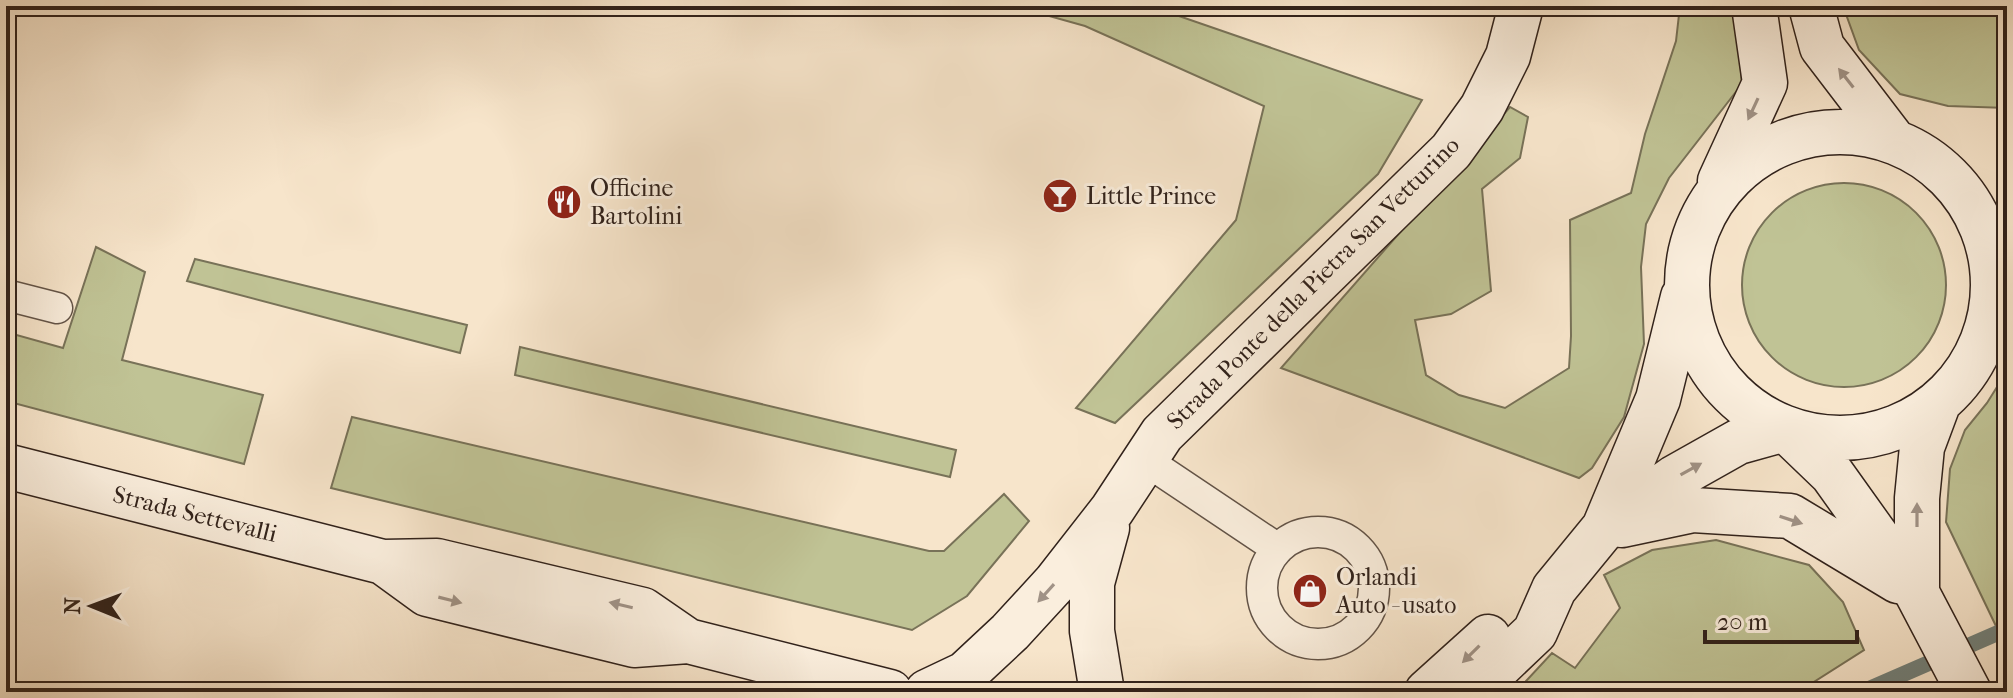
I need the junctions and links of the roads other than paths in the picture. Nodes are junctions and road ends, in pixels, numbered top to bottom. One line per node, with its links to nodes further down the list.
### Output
1 (1521, 6): 11 (main road, Strada Ponte della Pietra San Vetturino)
2 (1754, 6): 5 (main road, one-way to 5)
3 (1811, 6): 4 (main road, one-way to 3)
4 (1893, 140): 5 (main road); 9 (main road)
5 (1711, 201): 6 (main road)
6 (1686, 286): 10 (main road); 14 (main road)
7 (6, 295): 8 (lane)
8 (57, 308)
9 (1938, 404): 10 (main road); 17 (main road, one-way to 9)
10 (1785, 429): 14 (main road, one-way to 10); 17 (main road)
11 (1145, 460): 13 (main road, Strada Ponte della Pietra San Vetturino); 15 (lane)
12 (6, 466): 18 (main road, Strada Settevalli)
13 (1112, 510): 19 (main road, Strada Ponte della Pietra San Vetturino, one-way to 19); 20 (main road, Strada Ponte della Pietra San Vetturino)
14 (1604, 528): 16 (main road); 17 (main road, one-way to 17)
15 (1278, 549)
16 (1554, 589): 21 (main road, one-way to 21); 22 (main road)
17 (1917, 593): 23 (main road)
18 (890, 692)
19 (927, 692)
20 (1102, 692)
21 (1427, 692)
22 (1472, 692)
23 (1969, 692)

